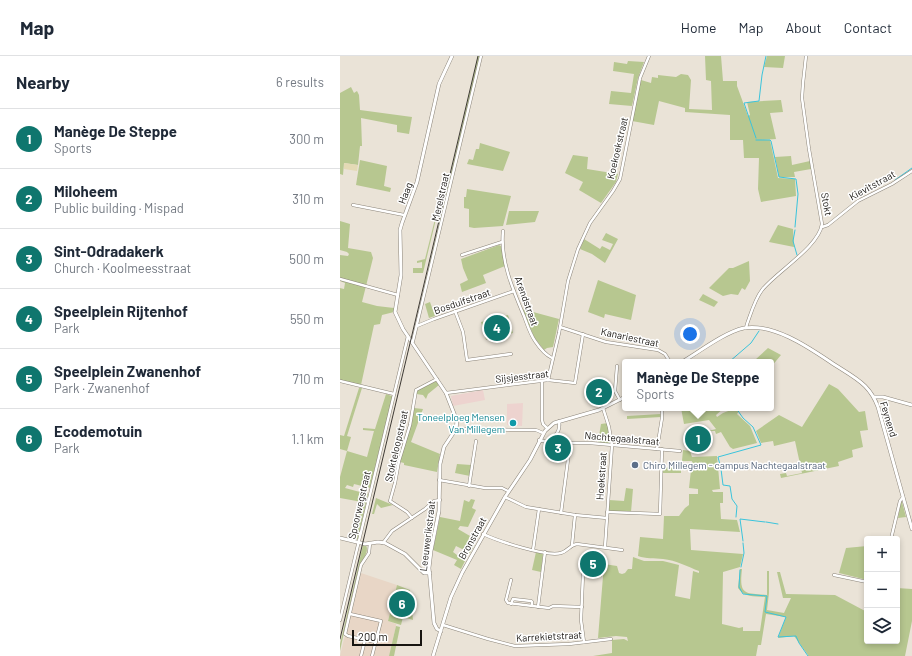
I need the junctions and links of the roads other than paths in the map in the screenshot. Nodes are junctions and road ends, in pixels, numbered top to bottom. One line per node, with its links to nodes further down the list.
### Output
1 (452, 56): 7 (street, Haag)
2 (481, 56): 16 (street, Merelstraat)
3 (649, 56): 17 (street, Koekoekstraat)
4 (806, 56): 8 (street, Stokt)
5 (912, 171): 8 (street, Kievitstraat)
6 (353, 205): 7 (street)
7 (404, 215): 14 (street, Haag)
8 (822, 228): 18 (street, Stokt)
9 (503, 231): 10 (street, Arendstraat)
10 (502, 242): 11 (street); 13 (street, Arendstraat)
11 (462, 256)
12 (340, 279): 14 (street)
13 (514, 291): 15 (street, Bosduifstraat); 23 (street, Arendstraat)
14 (398, 295): 20 (street, Haag)
15 (455, 311): 16 (street, Bosduifstraat); 22 (street)
16 (416, 326): 21 (street, Merelstraat)
17 (560, 327): 19 (street, Kanariestraat); 23 (street, Koekoekstraat)
18 (746, 328): 25 (street); 33 (street, Feynend)
19 (583, 334): 24 (street, Kanariestraat); 28 (street, Sijsjesstraat)
20 (408, 335): 21 (street, Haag); 32 (street, Spoorwegstraat)
21 (413, 342): 27 (street, Haag)
22 (511, 354)
23 (552, 358): 28 (street, Koekoekstraat)
24 (668, 359)
25 (687, 359)
26 (617, 366): 35 (street)
27 (437, 379): 31 (street, Haag); 62 (street, Stokteloopstraat)
28 (548, 380): 30 (street, Sijsjesstraat)
29 (340, 381): 32 (street)
30 (542, 381): 31 (street, Sijsjesstraat); 42 (street)
31 (446, 393): 41 (street, Haag)
32 (394, 394): 68 (street, Spoorwegstraat)
33 (874, 397): 34 (street); 36 (street, Feynend)
34 (885, 398): 36 (street); 37 (street)
35 (620, 400): 38 (street)
36 (876, 401): 55 (street, Feynend)
37 (912, 405)
38 (603, 408): 40 (street); 48 (street, Hoekstraat)
39 (662, 411): 49 (street)
40 (559, 421): 42 (street); 44 (street)
41 (457, 427): 43 (street); 52 (street, Leeuwerikstraat)
42 (547, 428): 43 (street, Bronstraat)
43 (543, 433): 45 (street, Bronstraat)
44 (557, 434): 45 (street); 47 (street)
45 (539, 440): 54 (street, Bronstraat)
46 (476, 441): 53 (street)
47 (564, 443): 48 (street, Nachtegaalstraat); 60 (street)
48 (612, 445): 49 (street, Nachtegaalstraat); 59 (street, Hoekstraat)
49 (657, 449): 50 (street, Nachtegaalstraat)
50 (662, 450): 51 (street, Nachtegaalstraat); 59 (street)
51 (680, 451)
52 (439, 480): 53 (street); 57 (street, Leeuwerikstraat)
53 (469, 486): 54 (street)
54 (508, 491): 56 (street, Bronstraat)
55 (903, 496): 64 (street, Feynend); 66 (street)
56 (504, 497): 58 (street); 65 (street, Bronstraat)
57 (440, 500): 62 (street); 77 (street, Leeuwerikstraat)
58 (539, 509): 60 (street); 73 (street)
59 (607, 512): 63 (street, Hoekstraat)
60 (561, 513): 61 (street)
61 (576, 515): 63 (street); 71 (street)
62 (412, 518): 70 (street)
63 (607, 518): 72 (street, Hoekstraat)
64 (912, 529)
65 (483, 534): 73 (street); 85 (street, Bronstraat)
66 (892, 536)
67 (340, 538): 68 (street)
68 (360, 542): 69 (street); 84 (street, Spoorwegstraat)
69 (369, 543): 70 (street); 83 (street)
70 (383, 543): 77 (street)
71 (572, 545): 72 (street); 75 (street)
72 (605, 547): 74 (street)
73 (533, 550): 75 (street)
74 (622, 550)
75 (545, 552): 81 (street)
76 (584, 571): 82 (street)
77 (430, 573): 85 (street, Leeuwerikstraat)
78 (834, 575): 80 (street)
79 (511, 580): 81 (street)
80 (864, 581)
81 (538, 607): 82 (street)
82 (582, 607): 89 (street)
83 (350, 614): 87 (street); 88 (street)
84 (340, 620)
85 (442, 628): 89 (street, Karrekietstraat); 92 (street, Bronstraat)
86 (611, 639): 89 (street, Karrekietstraat)
87 (365, 640): 88 (street); 90 (street)
88 (376, 642): 91 (street)
89 (584, 642)
90 (361, 656)
91 (372, 656)
92 (433, 656)

